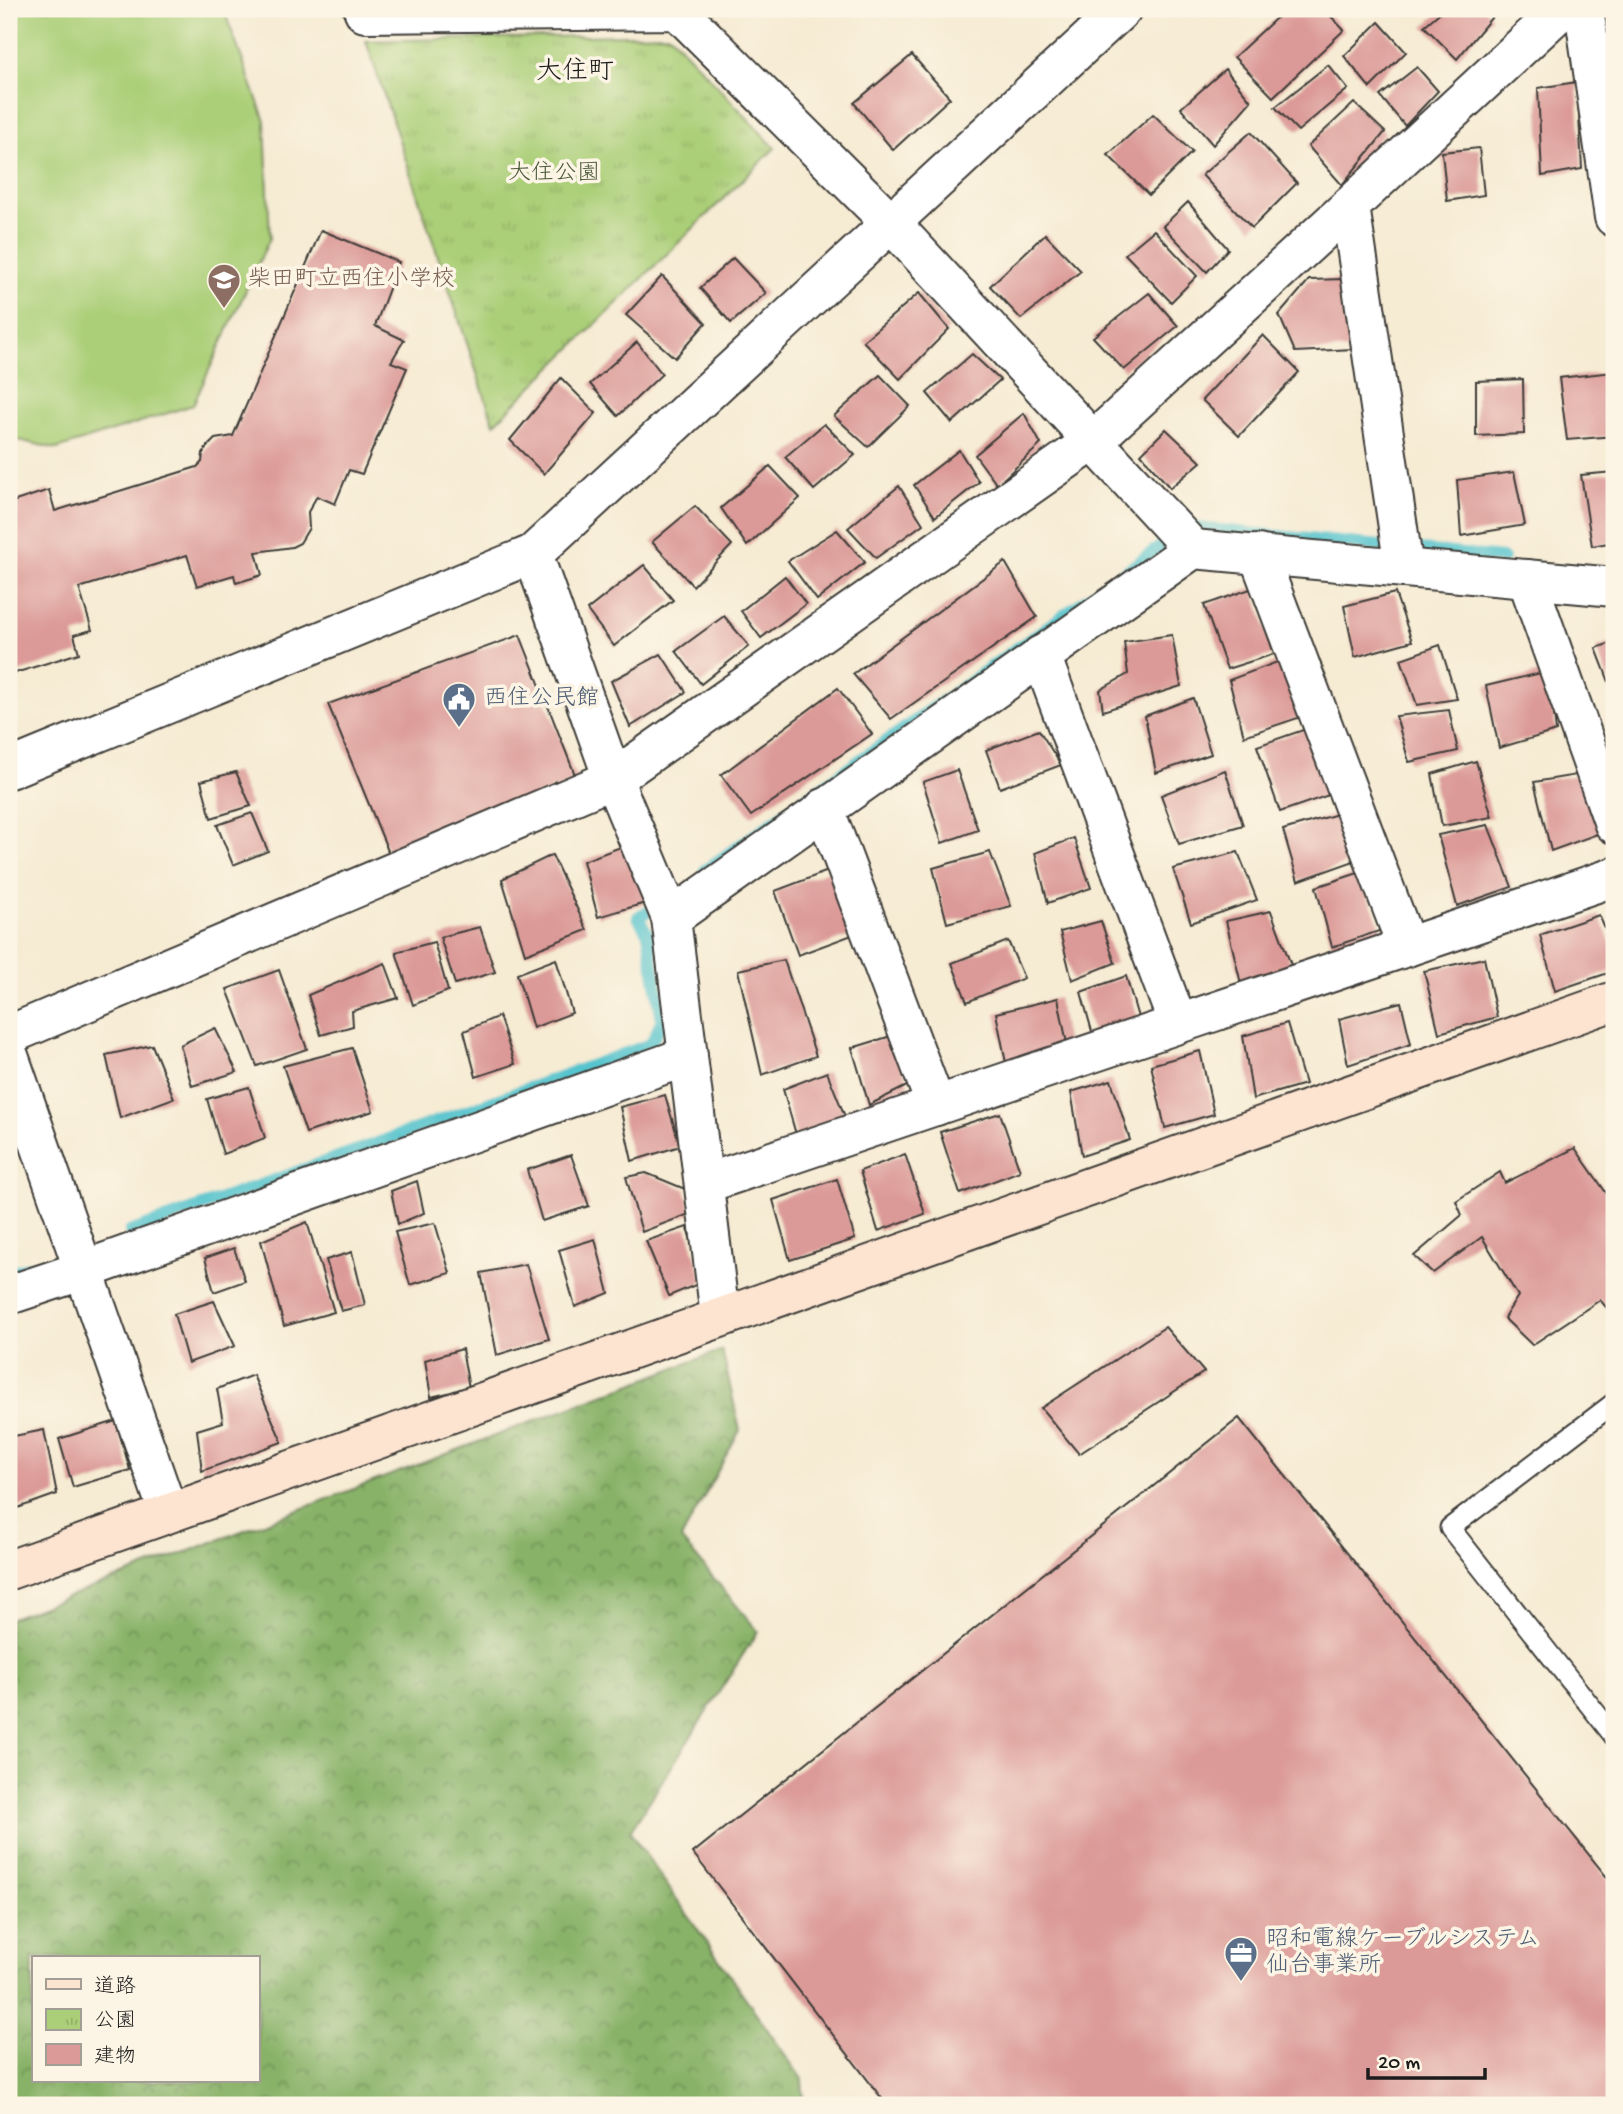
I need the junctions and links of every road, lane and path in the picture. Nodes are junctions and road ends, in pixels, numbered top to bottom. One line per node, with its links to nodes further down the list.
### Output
1 (363, 9): 7 (street)
2 (1122, 9): 7 (street)
3 (1562, 9): 5 (street)
4 (1584, 9): 6 (street)
5 (1350, 206): 8 (street); 12 (street)
6 (1614, 217)
7 (890, 222): 8 (street); 10 (street)
8 (1093, 441): 9 (street); 17 (street)
9 (1183, 539): 11 (street); 15 (street)
10 (533, 554): 16 (street); 17 (street)
11 (1258, 554): 12 (street); 22 (street)
12 (1402, 554): 13 (street)
13 (1527, 579): 14 (street); 19 (street)
14 (1614, 587)
15 (1041, 655): 18 (street); 24 (street)
16 (9, 769)
17 (613, 779): 21 (street); 25 (street)
18 (824, 808): 21 (street); 28 (street)
19 (1614, 824)
20 (1614, 877): 22 (street)
21 (671, 918): 27 (street)
22 (1406, 947): 24 (street)
23 (1614, 1001): 32 (street)
24 (1178, 1024): 28 (street)
25 (9, 1035)
26 (9, 1056): 30 (street)
27 (688, 1056): 29 (street); 30 (street)
28 (936, 1106): 29 (street)
29 (704, 1184): 32 (street)
30 (84, 1270): 31 (street); 34 (street)
31 (9, 1294)
32 (720, 1317): 34 (street)
33 (1614, 1403): 36 (lane)
34 (169, 1512): 35 (street)
35 (9, 1570)
36 (1614, 1736)

